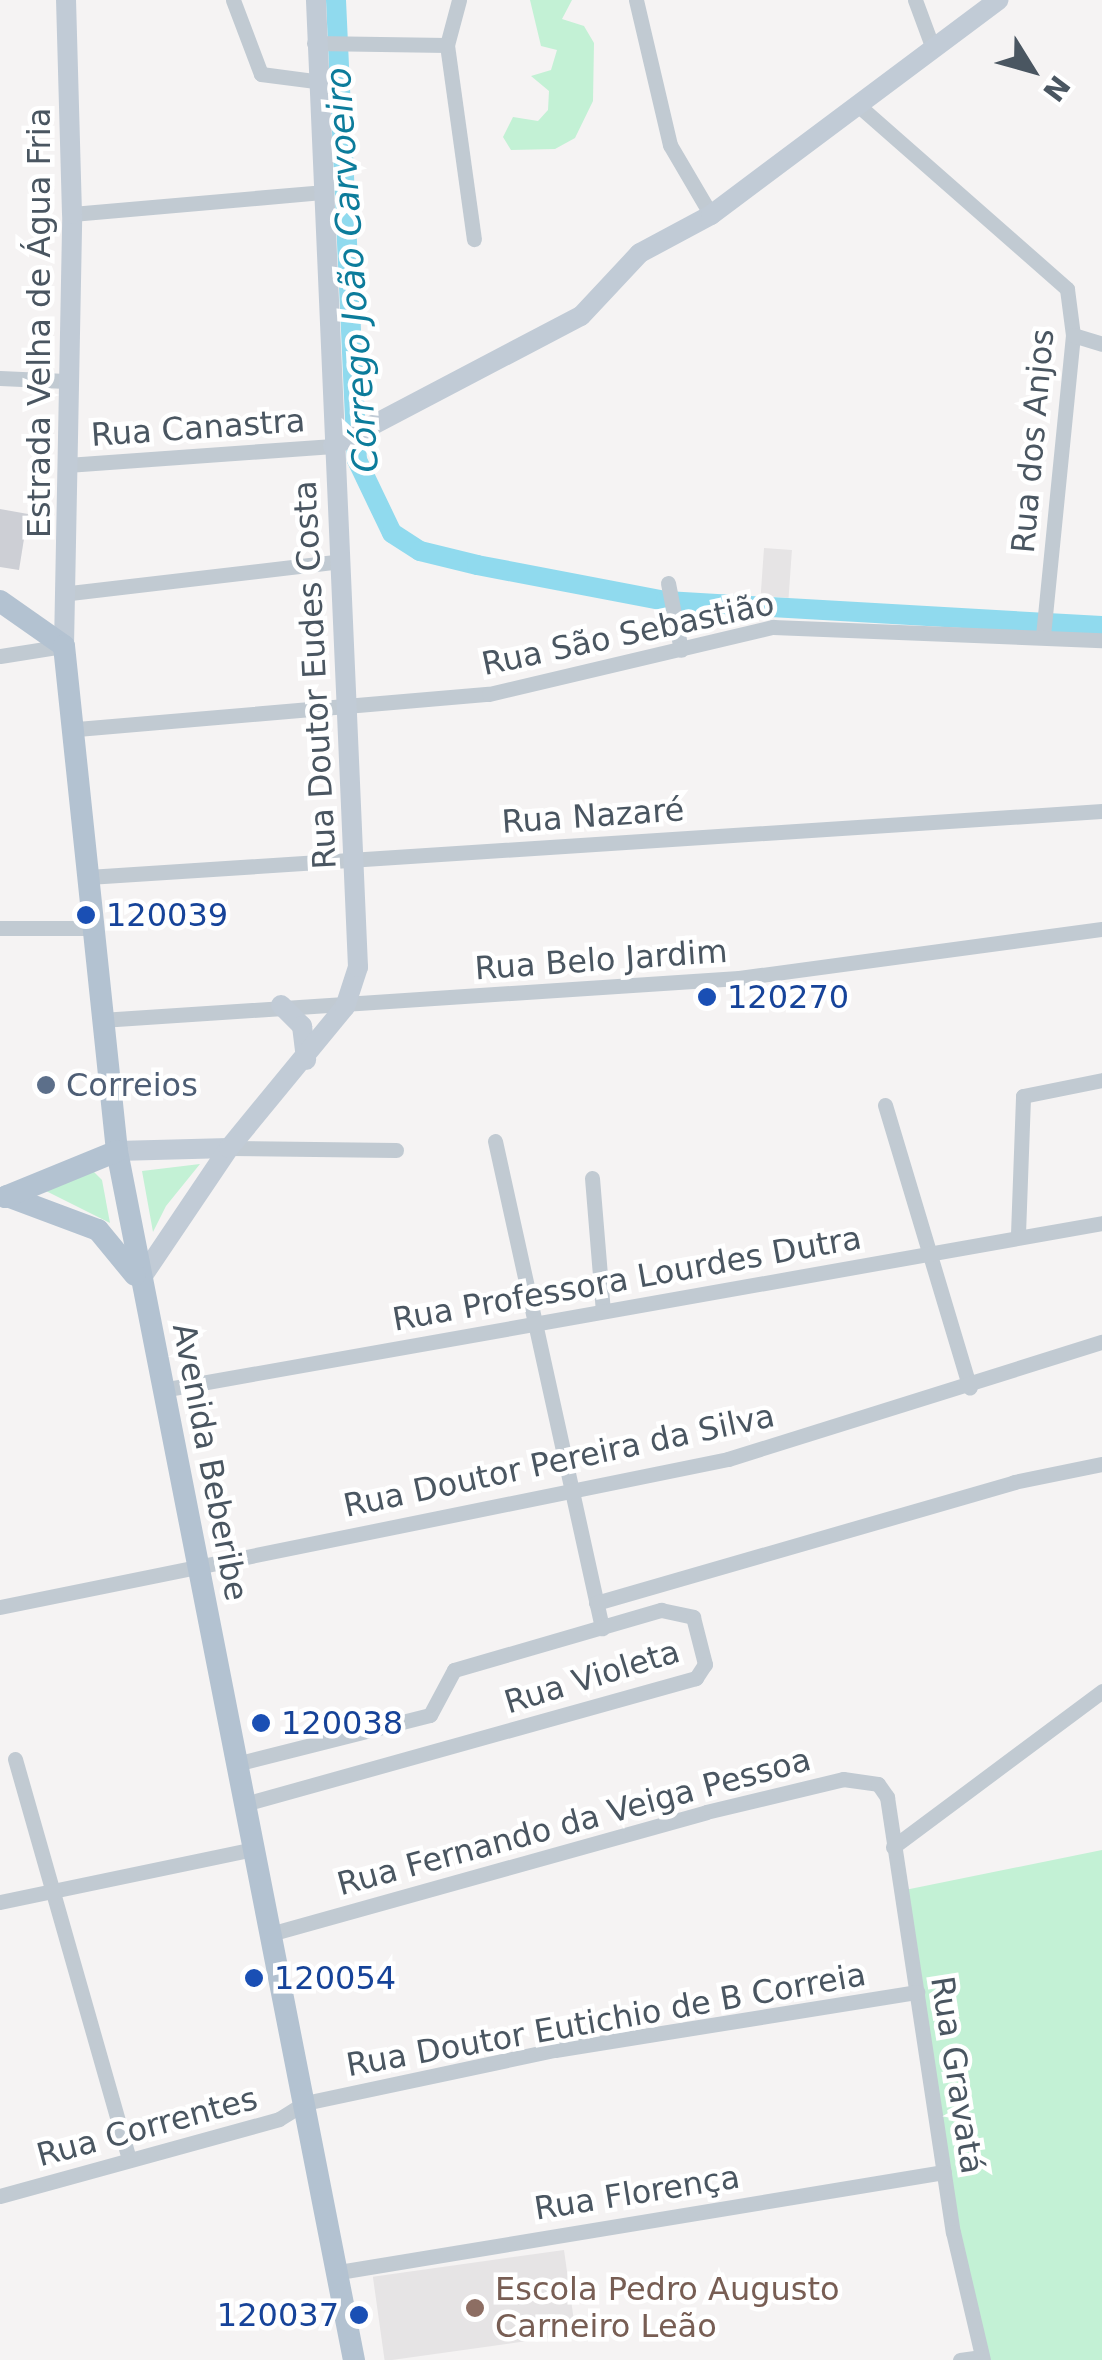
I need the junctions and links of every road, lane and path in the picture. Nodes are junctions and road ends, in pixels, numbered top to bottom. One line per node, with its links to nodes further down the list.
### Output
1 (66, 0): 14 (street, Estrada Velha de Água Fria)
2 (233, 0): 11 (street)
3 (316, 0): 8 (street, Rua Doutor Eudes Costa)
4 (459, 0): 9 (street)
5 (636, 0): 15 (street)
6 (915, 0): 10 (street)
7 (989, 3): 10 (street)
8 (319, 43): 9 (street); 11 (street, Rua Doutor Eudes Costa)
9 (447, 45): 16 (street)
10 (932, 46): 12 (street)
11 (314, 81): 13 (street, Rua Doutor Eudes Costa)
12 (858, 106): 15 (street); 17 (street, Rua dos Anjos)
13 (322, 192): 14 (street); 21 (street, Rua Doutor Eudes Costa)
14 (72, 214): 20 (street, Estrada Velha de Água Fria)
15 (712, 215): 21 (street)
16 (474, 239)
17 (1073, 335): 18 (street); 27 (street, Rua dos Anjos)
18 (1102, 344)
19 (0, 378): 20 (street)
20 (66, 381): 22 (street, Estrada Velha de Água Fria)
21 (338, 442): 22 (street, Rua Canastra); 23 (street, Rua Doutor Eudes Costa)
22 (67, 465): 25 (street, Estrada Velha de Água Fria)
23 (341, 561): 25 (street); 32 (street, Rua Doutor Eudes Costa)
24 (668, 583): 30 (street)
25 (70, 593): 29 (street, Estrada Velha de Água Fria)
26 (0, 601): 29 (main road)
27 (1044, 631): 28 (street, Rua São Sebastião); 30 (street, Rua São Sebastião)
28 (1102, 640)
29 (64, 646): 31 (street); 33 (main road, Avenida Beberibe)
30 (681, 650): 32 (street, Rua São Sebastião)
31 (0, 656)
32 (347, 711): 33 (street, Rua São Sebastião); 35 (street, Rua Doutor Eudes Costa)
33 (77, 729): 36 (main road, Avenida Beberibe)
34 (1102, 811): 35 (street, Rua Nazaré)
35 (355, 858): 36 (street, Rua Nazaré); 41 (street, Rua Doutor Eudes Costa)
36 (88, 878): 38 (main road, Avenida Beberibe)
37 (0, 928): 38 (street)
38 (94, 928): 42 (main road, Avenida Beberibe)
39 (1102, 929): 41 (street, Rua Belo Jardim)
40 (281, 1005): 41 (street, Rua Belo Jardim); 42 (street, Rua Belo Jardim); 43 (street)
41 (345, 1006): 43 (street, Rua Doutor Eudes Costa)
42 (100, 1020): 48 (main road, Avenida Beberibe)
43 (306, 1060): 47 (street, Rua Doutor Eudes Costa)
44 (1102, 1080): 53 (street)
45 (885, 1105): 54 (street)
46 (494, 1141): 57 (street)
47 (230, 1148): 48 (street); 49 (street); 55 (street, Rua Doutor Eudes Costa)
48 (117, 1150): 51 (main road); 55 (main road, Avenida Beberibe)
49 (396, 1150)
50 (592, 1178): 56 (street)
51 (4, 1198): 55 (main road)
52 (1102, 1223): 53 (street, Rua Professora Lourdes Dutra)
53 (1018, 1234): 54 (street, Rua Professora Lourdes Dutra)
54 (931, 1252): 56 (street, Rua Professora Lourdes Dutra); 59 (street)
55 (143, 1284): 60 (main road, Avenida Beberibe)
56 (603, 1311): 57 (street, Rua Professora Lourdes Dutra)
57 (536, 1323): 60 (street, Rua Professora Lourdes Dutra); 62 (street)
58 (1102, 1342): 59 (street, Rua Doutor Pereira da Silva)
59 (970, 1388): 62 (street, Rua Doutor Pereira da Silva)
60 (162, 1390): 63 (main road, Avenida Beberibe)
61 (1102, 1464): 65 (street)
62 (575, 1493): 63 (street, Rua Doutor Pereira da Silva); 65 (street)
63 (195, 1564): 64 (street, Rua Doutor Pereira da Silva); 68 (main road, Avenida Beberibe)
64 (0, 1607)
65 (599, 1615): 68 (street, Rua Violeta); 70 (street, Rua Violeta)
66 (1102, 1691): 71 (street)
67 (15, 1759): 73 (street)
68 (236, 1764): 70 (main road, Avenida Beberibe)
69 (887, 1797): 71 (street, Rua Gravatá); 75 (street, Rua Fernando da Veiga Pessoa)
70 (245, 1804): 72 (main road, Avenida Beberibe)
71 (892, 1846): 76 (street, Rua Gravatá)
72 (253, 1849): 73 (street); 75 (main road, Avenida Beberibe)
73 (48, 1894): 74 (street); 78 (street)
74 (0, 1902)
75 (270, 1934): 77 (main road, Avenida Beberibe)
76 (917, 1992): 77 (street, Rua Doutor Eutichio de B Correia); 79 (street, Rua Gravatá)
77 (305, 2103): 78 (street, Rua Correntes); 81 (main road, Avenida Beberibe)
78 (129, 2160): 80 (street, Rua Correntes)
79 (944, 2172): 81 (street, Rua Florença); 82 (street, Rua Gravatá)
80 (0, 2196)
81 (339, 2272): 83 (main road, Avenida Beberibe)
82 (982, 2358): 84 (street)
83 (354, 2360)
84 (960, 2360)

